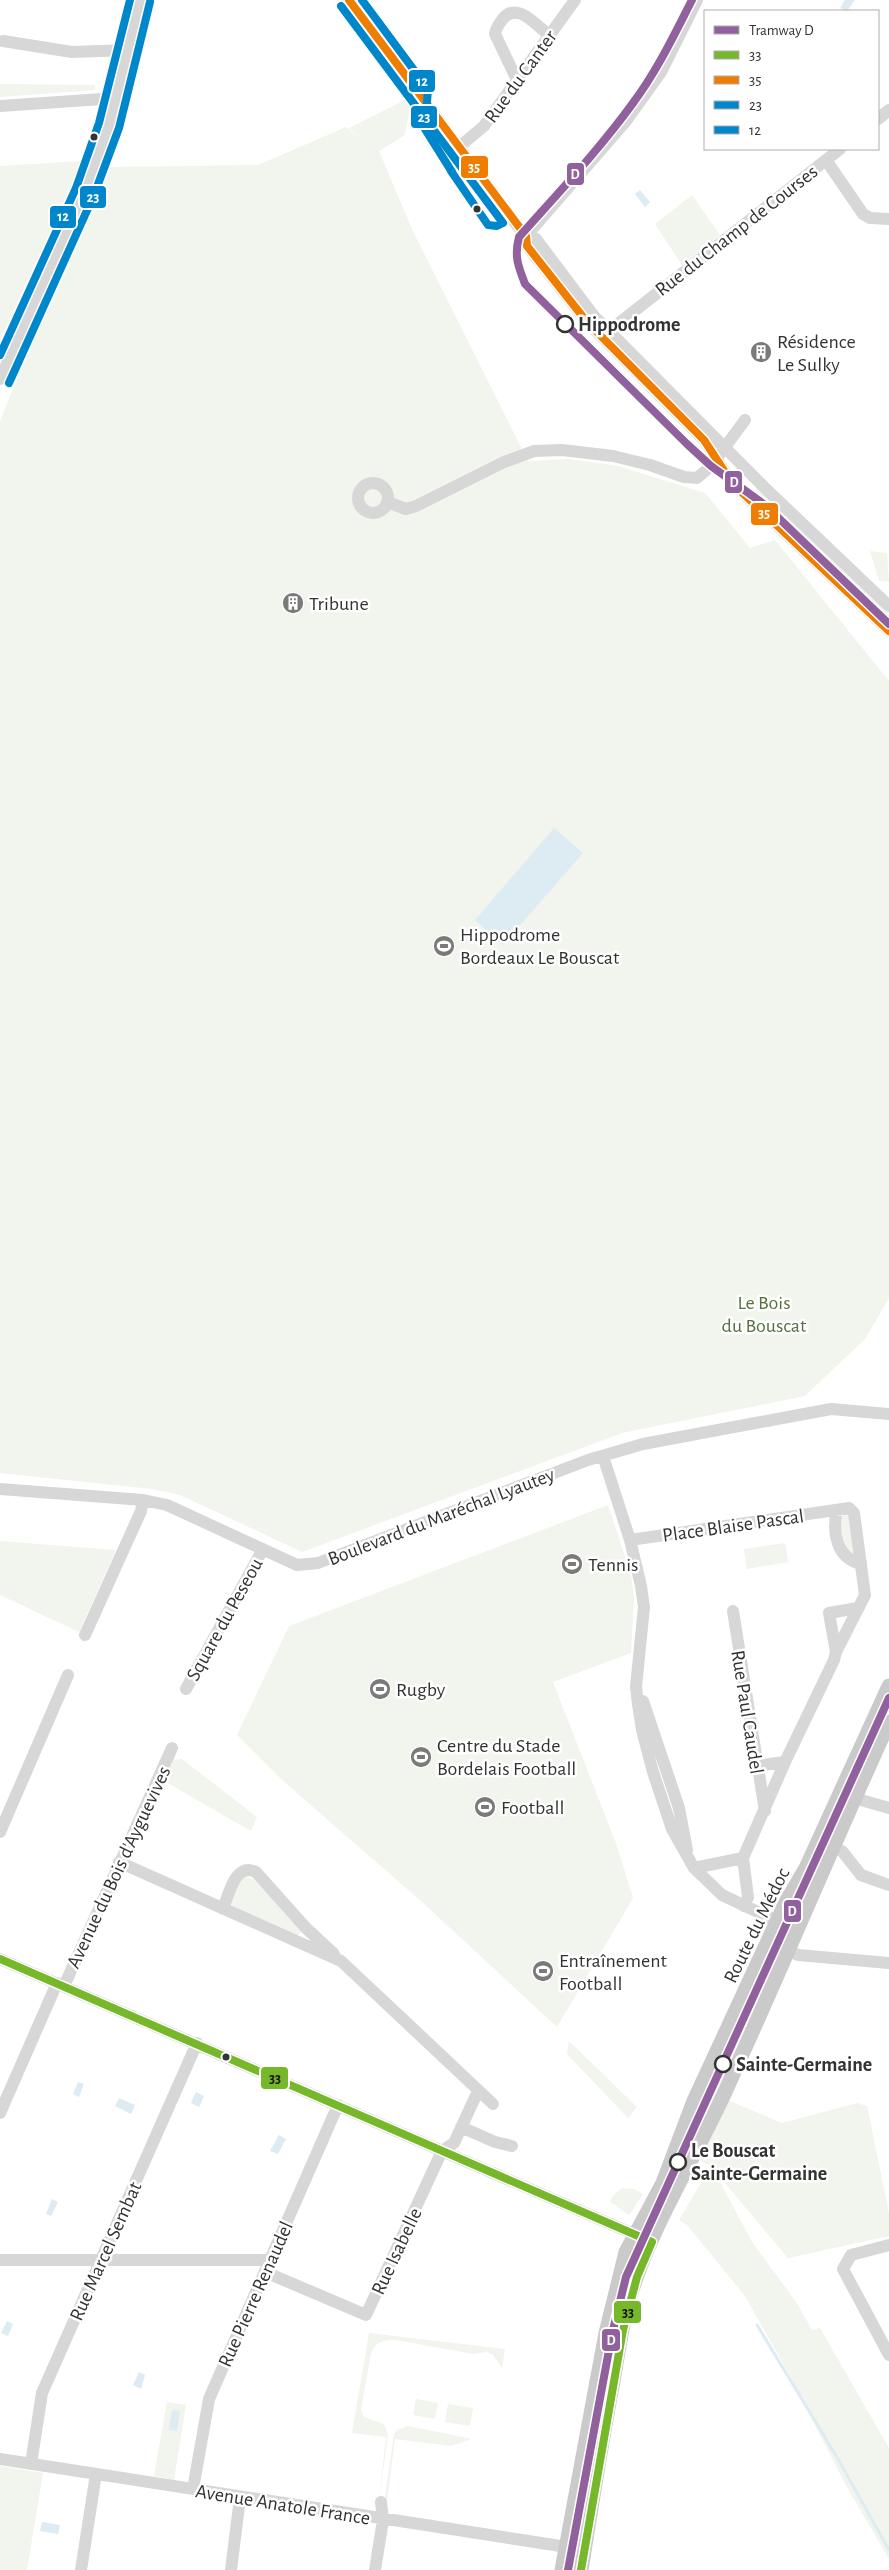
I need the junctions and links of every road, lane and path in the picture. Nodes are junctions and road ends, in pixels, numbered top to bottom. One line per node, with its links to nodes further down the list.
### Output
1 (140, 0): 7 (street)
2 (350, 0): 13 (street)
3 (575, 0): 5 (street, Rue du Canter)
4 (697, 0): 17 (street)
5 (550, 36): 8 (street, Rue du Canter); 8 (street)
6 (3, 41): 7 (street)
7 (129, 50): 9 (street)
8 (517, 80): 13 (street, Rue du Canter)
9 (117, 98): 10 (street); 21 (street)
10 (0, 106)
11 (889, 110): 12 (street)
12 (879, 118)
13 (459, 147): 17 (street)
14 (839, 150): 15 (street, Rue du Champ de Courses)
15 (826, 160): 16 (street); 19 (street, Rue du Champ de Courses)
16 (889, 219)
17 (526, 236): 18 (street); 19 (street)
18 (577, 310): 19 (street); 20 (street)
19 (609, 330): 20 (street); 23 (street)
20 (610, 346): 24 (street)
21 (0, 379)
22 (745, 420): 23 (street)
23 (726, 447): 24 (street); 26 (street)
24 (716, 459): 25 (street); 27 (street)
25 (387, 502)
26 (889, 606)
27 (889, 631)
28 (889, 1414): 29 (street, Boulevard du Maréchal Lyautey)
29 (603, 1456): 33 (street); 34 (street, Boulevard du Maréchal Lyautey)
30 (0, 1489): 31 (street, Boulevard du Maréchal Lyautey)
31 (143, 1500): 34 (street, Boulevard du Maréchal Lyautey); 38 (street)
32 (837, 1510): 33 (street, Place Blaise Pascal); 35 (street); 35 (street)
33 (630, 1540): 54 (street)
34 (262, 1549): 42 (street, Square du Peseou)
35 (861, 1564): 36 (street)
36 (858, 1608): 39 (street); 39 (street)
37 (733, 1612): 46 (street, Rue Paul Caudel)
38 (85, 1635)
39 (836, 1652): 45 (street)
40 (68, 1675): 50 (street)
41 (889, 1686): 58 (main road, Route du Médoc)
42 (186, 1689)
43 (889, 1722): 47 (main road, Route du Médoc)
44 (172, 1748): 53 (street, Avenue du Bois d'Ayguevives)
45 (785, 1762): 46 (street); 49 (street)
46 (756, 1766): 49 (street, Rue Paul Caudel)
47 (854, 1798): 48 (street); 51 (main road, Route du Médoc)
48 (889, 1808)
49 (765, 1812): 52 (street)
50 (0, 1832)
51 (832, 1846): 55 (street); 59 (main road, Route du Médoc)
52 (743, 1858): 54 (street); 56 (street)
53 (119, 1862): 57 (street); 65 (street, Avenue du Bois d'Ayguevives)
54 (694, 1868): 56 (street)
55 (889, 1885)
56 (744, 1906): 58 (street)
57 (223, 1909): 63 (street); 63 (street)
58 (777, 1922): 59 (street); 60 (main road, Route du Médoc)
59 (798, 1931): 61 (main road, Route du Médoc)
60 (768, 1942): 61 (street); 74 (main road, Route du Médoc)
61 (789, 1952): 64 (street); 75 (main road, Route du Médoc)
62 (0, 1959): 65 (street)
63 (341, 1961): 67 (street)
64 (889, 1963)
65 (60, 1985): 66 (street); 70 (street, Avenue du Bois d'Ayguevives)
66 (196, 2043): 69 (street); 77 (street, Rue Marcel Sembat)
67 (478, 2091): 68 (street); 71 (street, Rue Isabelle)
68 (493, 2104)
69 (338, 2105): 73 (street); 79 (street, Rue Pierre Renaudel)
70 (0, 2113)
71 (461, 2127): 72 (street); 73 (street, Rue Isabelle)
72 (512, 2146)
73 (442, 2151): 74 (street); 79 (street, Rue Isabelle)
74 (634, 2235): 75 (street); 88 (main road, Route du Médoc)
75 (652, 2242): 93 (main road, Route du Médoc)
76 (889, 2244): 80 (street)
77 (102, 2259): 78 (street); 79 (street); 82 (street, Rue Marcel Sembat)
78 (0, 2260)
79 (267, 2266): 84 (street, Rue Pierre Renaudel)
80 (889, 2356)
81 (0, 2459): 82 (street, Avenue Anatole France)
82 (31, 2464): 83 (street, Avenue Anatole France)
83 (96, 2474): 84 (street, Avenue Anatole France); 89 (street)
84 (193, 2488): 85 (street, Avenue Anatole France)
85 (240, 2498): 87 (street, Avenue Anatole France); 90 (street)
86 (381, 2502): 87 (street)
87 (383, 2520): 88 (street, Avenue Anatole France); 91 (street)
88 (566, 2547): 92 (main road, Route du Médoc)
89 (81, 2570)
90 (231, 2570)
91 (375, 2570)
92 (562, 2570)
93 (581, 2570)

